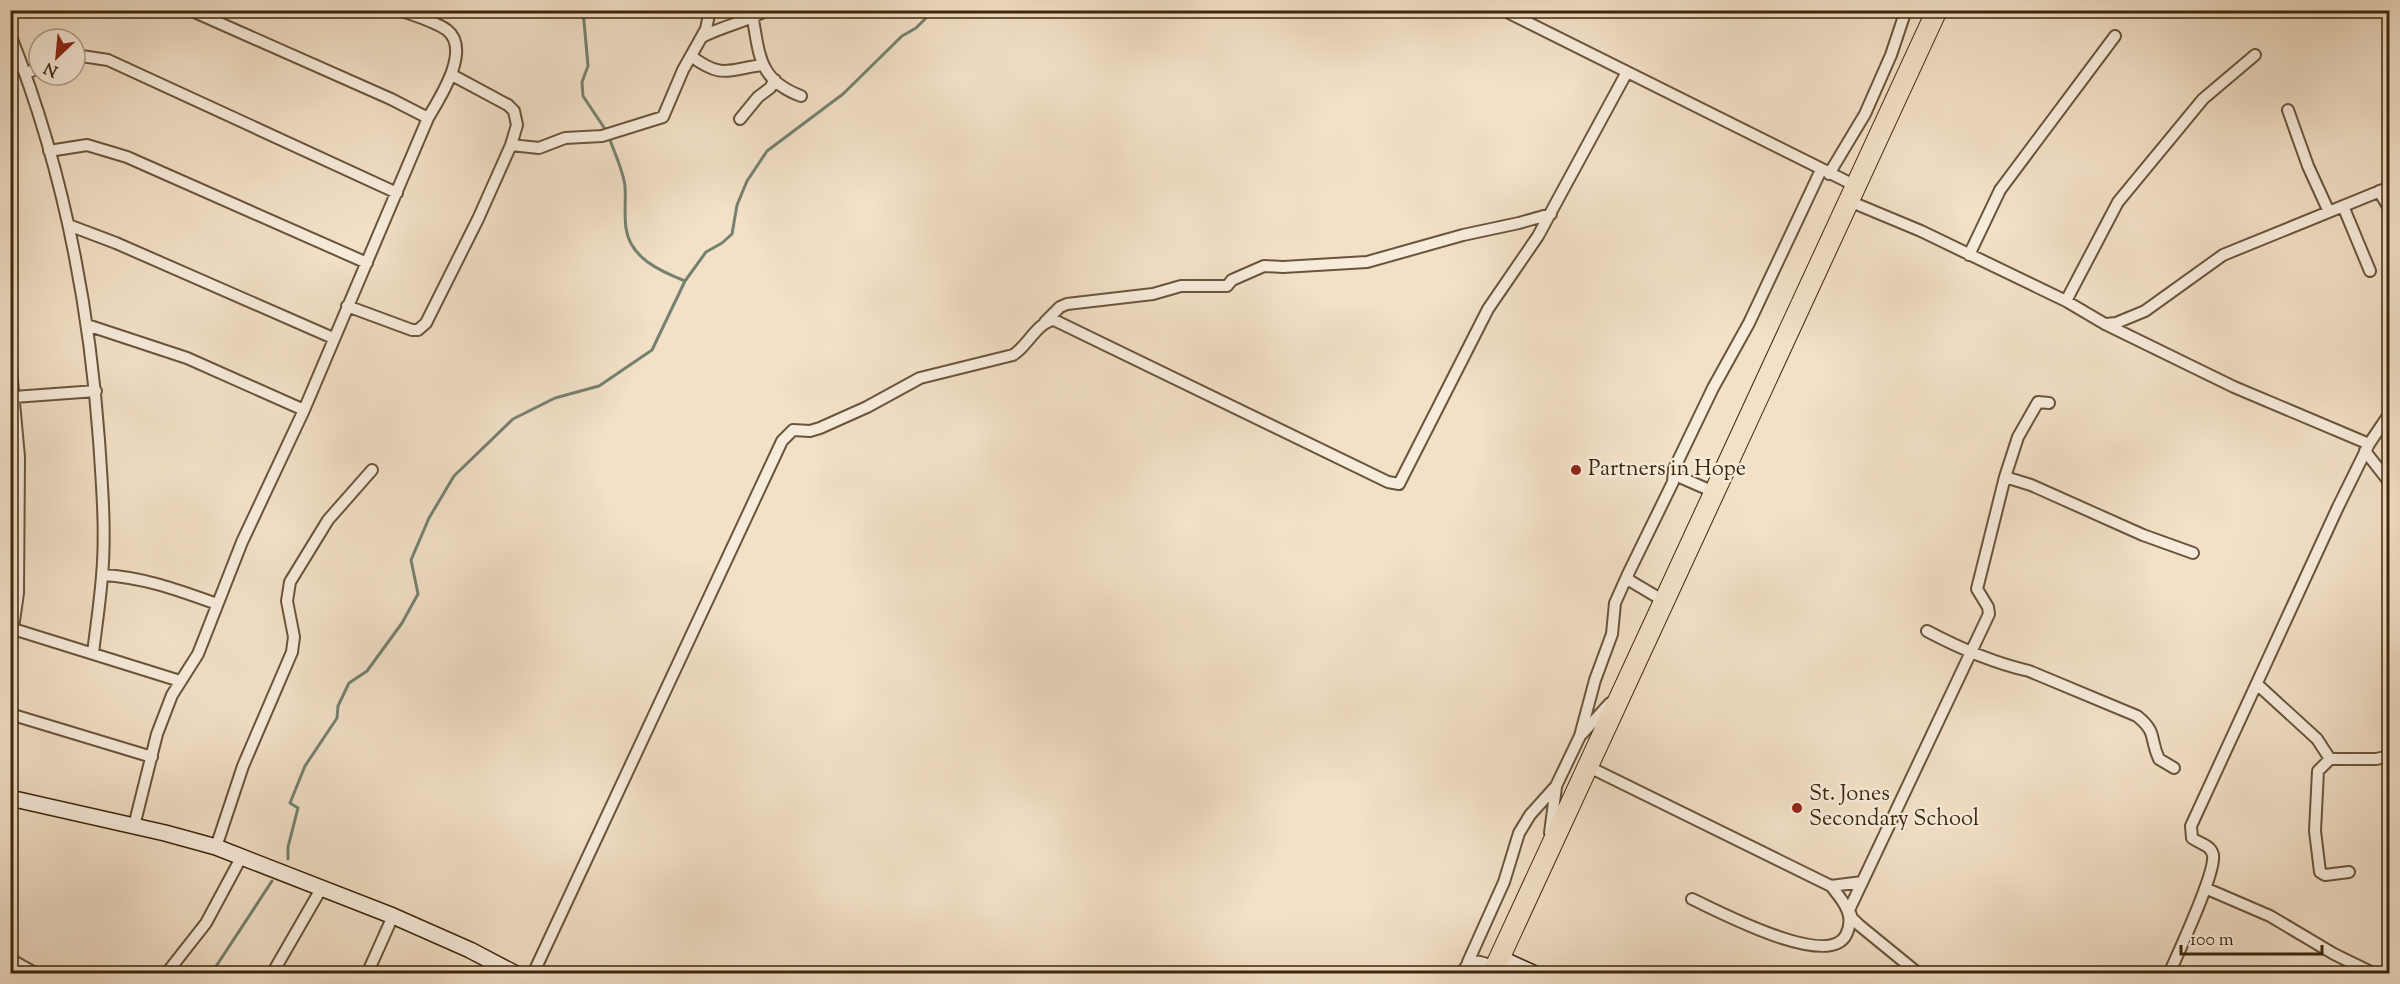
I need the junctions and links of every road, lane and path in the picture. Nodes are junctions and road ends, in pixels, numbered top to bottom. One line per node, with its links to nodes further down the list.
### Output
1 (190, 10): 22 (street)
2 (400, 10): 18 (street)
3 (710, 10): 11 (street)
4 (767, 10): 8 (street)
5 (1503, 10): 16 (street)
6 (1906, 10): 26 (street)
7 (1937, 10): 29 (highway)
8 (752, 15): 11 (street); 15 (street)
9 (10, 34): 17 (street)
10 (2115, 36): 35 (street)
11 (702, 37): 13 (street)
12 (2255, 55): 38 (street)
13 (691, 56): 15 (street); 24 (street)
14 (87, 57): 28 (street)
15 (763, 65): 19 (street)
16 (1627, 72): 26 (street); 33 (street)
17 (26, 73): 25 (street)
18 (452, 75): 22 (street); 24 (street)
19 (775, 80): 20 (street); 23 (street)
20 (801, 96)
21 (2288, 110): 32 (street)
22 (428, 118): 28 (street)
23 (740, 119)
24 (511, 145): 39 (street)
25 (49, 151): 34 (street); 36 (street)
26 (1825, 172): 29 (street); 52 (street)
27 (2384, 189): 30 (street); 31 (street)
28 (397, 193): 36 (street)
29 (1852, 193): 35 (street); 55 (highway)
30 (2343, 206): 32 (street); 37 (street)
31 (2390, 210)
32 (2329, 212): 41 (street)
33 (1551, 214): 40 (street); 40 (street)
34 (71, 226): 42 (street); 43 (street)
35 (1970, 255): 38 (street)
36 (367, 263): 39 (street)
37 (2370, 272)
38 (2066, 301): 41 (street)
39 (347, 306): 43 (street)
40 (1045, 322): 97 (street)
41 (2104, 324): 50 (street)
42 (87, 325): 45 (street); 48 (street)
43 (333, 338): 48 (street)
44 (10, 359): 46 (street)
45 (96, 391): 46 (street); 58 (street)
46 (14, 397): 61 (street)
47 (2049, 403): 53 (street)
48 (304, 410): 60 (street)
49 (2390, 413): 50 (street)
50 (2367, 447): 54 (street); 67 (street)
51 (372, 470): 78 (street)
52 (1675, 475): 55 (street); 57 (street)
53 (2006, 477): 56 (street); 63 (street)
54 (2390, 483)
55 (1714, 492): 59 (highway)
56 (2193, 553)
57 (1628, 574): 59 (street); 69 (street)
58 (102, 575): 60 (street); 64 (street)
59 (1664, 601): 65 (highway)
60 (216, 604): 66 (street)
61 (12, 628): 64 (street)
62 (1927, 631): 63 (street)
63 (1973, 652): 74 (street); 82 (street)
64 (93, 653): 66 (street)
65 (1627, 680): 69 (street); 73 (highway)
66 (180, 681): 71 (street)
67 (2258, 685): 72 (street); 84 (street)
68 (10, 714): 71 (street)
69 (1580, 736): 75 (street)
70 (2390, 756): 72 (street)
71 (152, 757): 77 (street)
72 (2330, 759): 81 (street)
73 (1587, 766): 80 (highway); 83 (street)
74 (2174, 768)
75 (1556, 786): 80 (street); 90 (street)
76 (10, 798): 77 (street)
77 (134, 826): 78 (street)
78 (216, 847): 79 (street)
79 (242, 856): 85 (street); 93 (street)
80 (1542, 866): 91 (highway)
81 (2349, 872)
82 (1863, 882): 83 (street); 87 (street)
83 (1831, 886): 87 (street)
84 (2205, 888): 101 (street); 102 (street)
85 (321, 889): 88 (street); 94 (street)
86 (1692, 899): 87 (street)
87 (1849, 910): 100 (street)
88 (393, 915): 95 (street); 96 (street)
89 (10, 959): 92 (street)
90 (1468, 963): 91 (street); 98 (street)
91 (1496, 966): 99 (street)
92 (37, 974)
93 (166, 974)
94 (272, 974)
95 (368, 974)
96 (516, 974)
97 (533, 974)
98 (1462, 974)
99 (1535, 974)
100 (1918, 974)
101 (2169, 974)
102 (2375, 974)

